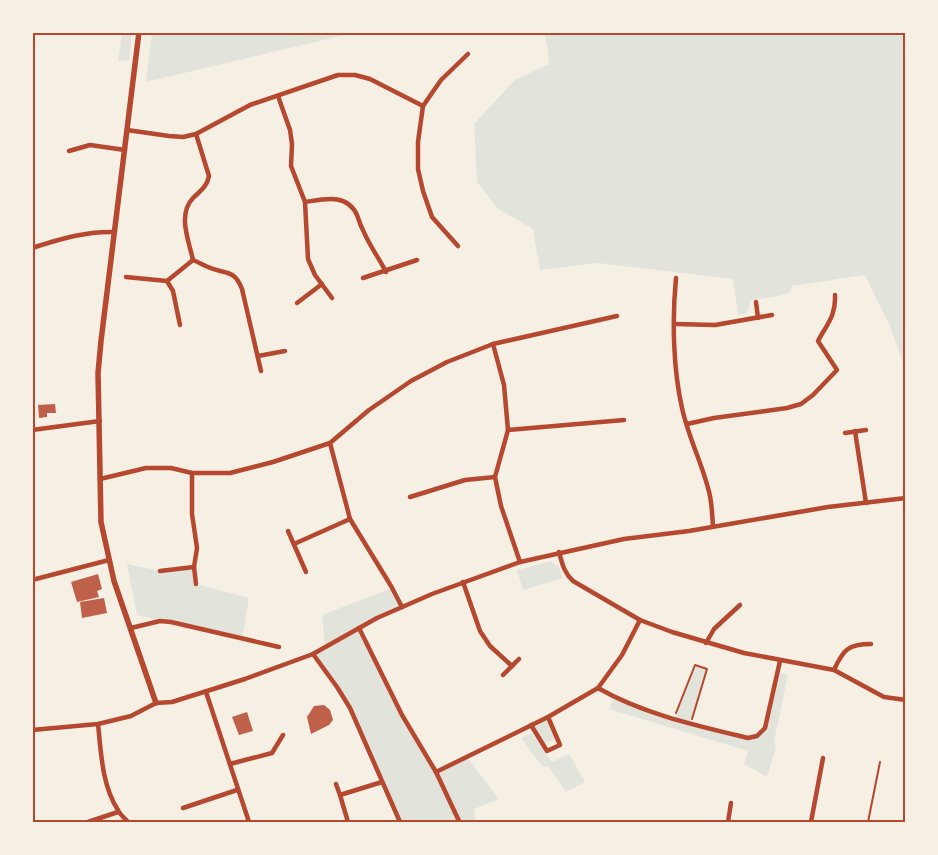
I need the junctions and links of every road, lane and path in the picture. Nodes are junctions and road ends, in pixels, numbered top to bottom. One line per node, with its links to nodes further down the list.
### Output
1 (139, 32): 5 (street)
2 (468, 54): 4 (street)
3 (278, 96): 4 (street); 6 (street); 9 (street)
4 (423, 106): 11 (street)
5 (127, 130): 6 (street); 7 (street)
6 (196, 134): 13 (street)
7 (125, 150): 8 (street); 10 (street)
8 (69, 152)
9 (305, 202): 15 (street); 20 (street)
10 (115, 232): 12 (street); 35 (street)
11 (458, 246)
12 (32, 248)
13 (193, 260): 19 (street); 32 (street)
14 (417, 260): 15 (street)
15 (386, 272): 17 (street)
16 (126, 277): 19 (street)
17 (363, 278)
18 (676, 278): 28 (street)
19 (167, 281): 29 (street)
20 (322, 284): 22 (street); 24 (street)
21 (835, 295): 36 (street)
22 (332, 298)
23 (756, 302): 27 (street)
24 (297, 303)
25 (772, 315): 27 (street)
26 (617, 316): 30 (street)
27 (758, 318): 28 (street)
28 (675, 324): 36 (street)
29 (180, 325)
30 (493, 344): 38 (street); 42 (street)
31 (285, 351): 32 (street)
32 (258, 356): 33 (street)
33 (261, 371)
34 (624, 420): 38 (street)
35 (100, 422): 37 (street); 45 (street)
36 (687, 424): 50 (street)
37 (32, 430)
38 (508, 430): 44 (street)
39 (866, 430): 40 (street)
40 (856, 431): 41 (street); 48 (street)
41 (845, 433)
42 (330, 443): 43 (street); 49 (street)
43 (192, 473): 45 (street); 56 (street)
44 (495, 478): 46 (street); 55 (street)
45 (100, 480): 54 (street)
46 (410, 497)
47 (906, 498): 48 (street)
48 (866, 502): 50 (street)
49 (350, 519): 52 (street); 63 (street)
50 (713, 526): 53 (street)
51 (288, 530): 52 (street)
52 (294, 544): 58 (street)
53 (559, 552): 55 (street); 64 (street)
54 (109, 560): 59 (street); 65 (street)
55 (520, 562): 60 (street)
56 (194, 567): 57 (street); 61 (street)
57 (160, 571)
58 (306, 572)
59 (32, 580)
60 (463, 582): 63 (street); 73 (street)
61 (196, 584)
62 (740, 605): 67 (street)
63 (402, 607): 66 (street)
64 (640, 620): 67 (street); 76 (street)
65 (131, 628): 69 (street); 79 (street)
66 (358, 628): 70 (street); 90 (street)
67 (706, 642): 72 (street)
68 (871, 644): 74 (street)
69 (279, 647)
70 (313, 654): 77 (street); 91 (street)
71 (519, 659): 73 (street)
72 (780, 661): 74 (street); 82 (street)
73 (512, 666): 75 (street)
74 (834, 670): 78 (street)
75 (503, 675)
76 (598, 688): 80 (street); 81 (street)
77 (206, 692): 79 (street); 89 (street)
78 (906, 700)
79 (156, 703): 83 (street)
80 (548, 717): 84 (street); 84 (street)
81 (674, 719): 82 (street); 82 (path)
82 (691, 723)
83 (98, 724): 85 (street); 97 (street)
84 (532, 724): 90 (street)
85 (32, 730)
86 (283, 734): 89 (street)
87 (823, 758): 105 (street)
88 (880, 762): 106 (path)
89 (230, 764): 93 (street)
90 (436, 772): 98 (street)
91 (382, 782): 94 (street); 103 (street)
92 (336, 784): 94 (street)
93 (237, 790): 96 (street); 101 (street)
94 (340, 795): 102 (street)
95 (731, 803): 104 (street)
96 (183, 808)
97 (118, 812): 99 (street); 100 (street)
98 (459, 821)
99 (88, 822)
100 (128, 822)
101 (249, 822)
102 (348, 822)
103 (400, 822)
104 (728, 822)
105 (812, 822)
106 (868, 822)

